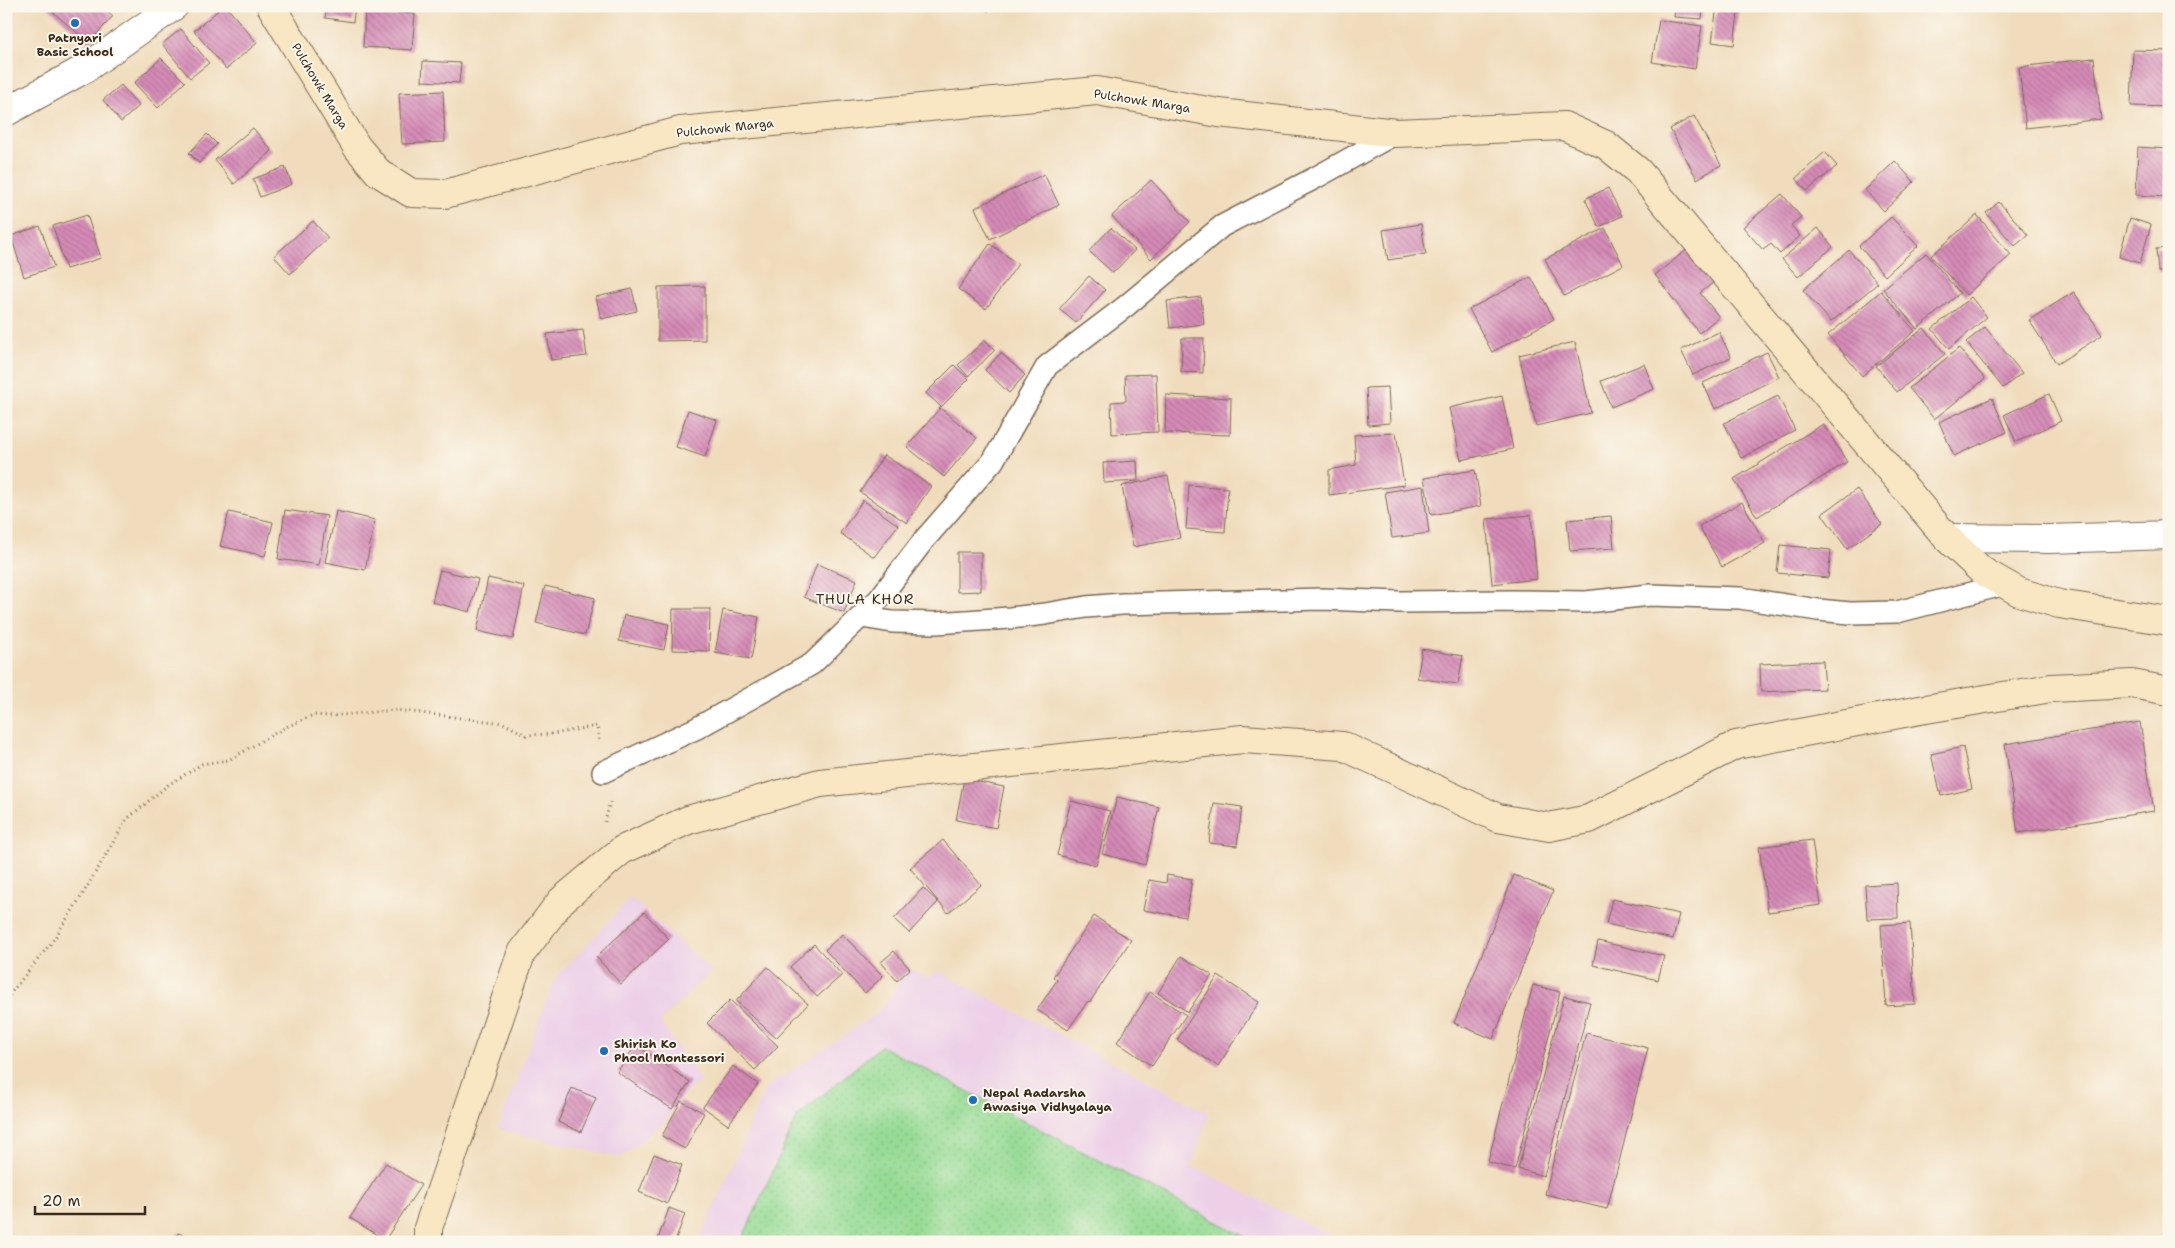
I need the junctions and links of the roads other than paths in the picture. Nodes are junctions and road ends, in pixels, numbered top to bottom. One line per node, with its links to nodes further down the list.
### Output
1 (174, 6): 3 (street)
2 (272, 6): 4 (main road, Pulchowk Marga)
3 (6, 112)
4 (1396, 133): 6 (main road, Pulchowk Marga); 8 (lane)
5 (2169, 535): 6 (street)
6 (1947, 538): 7 (main road, Pulchowk Marga)
7 (2006, 584): 8 (lane); 9 (main road, Pulchowk Marga)
8 (862, 617): 11 (lane)
9 (2169, 621)
10 (2169, 691): 12 (main road)
11 (603, 772)
12 (428, 1242)

